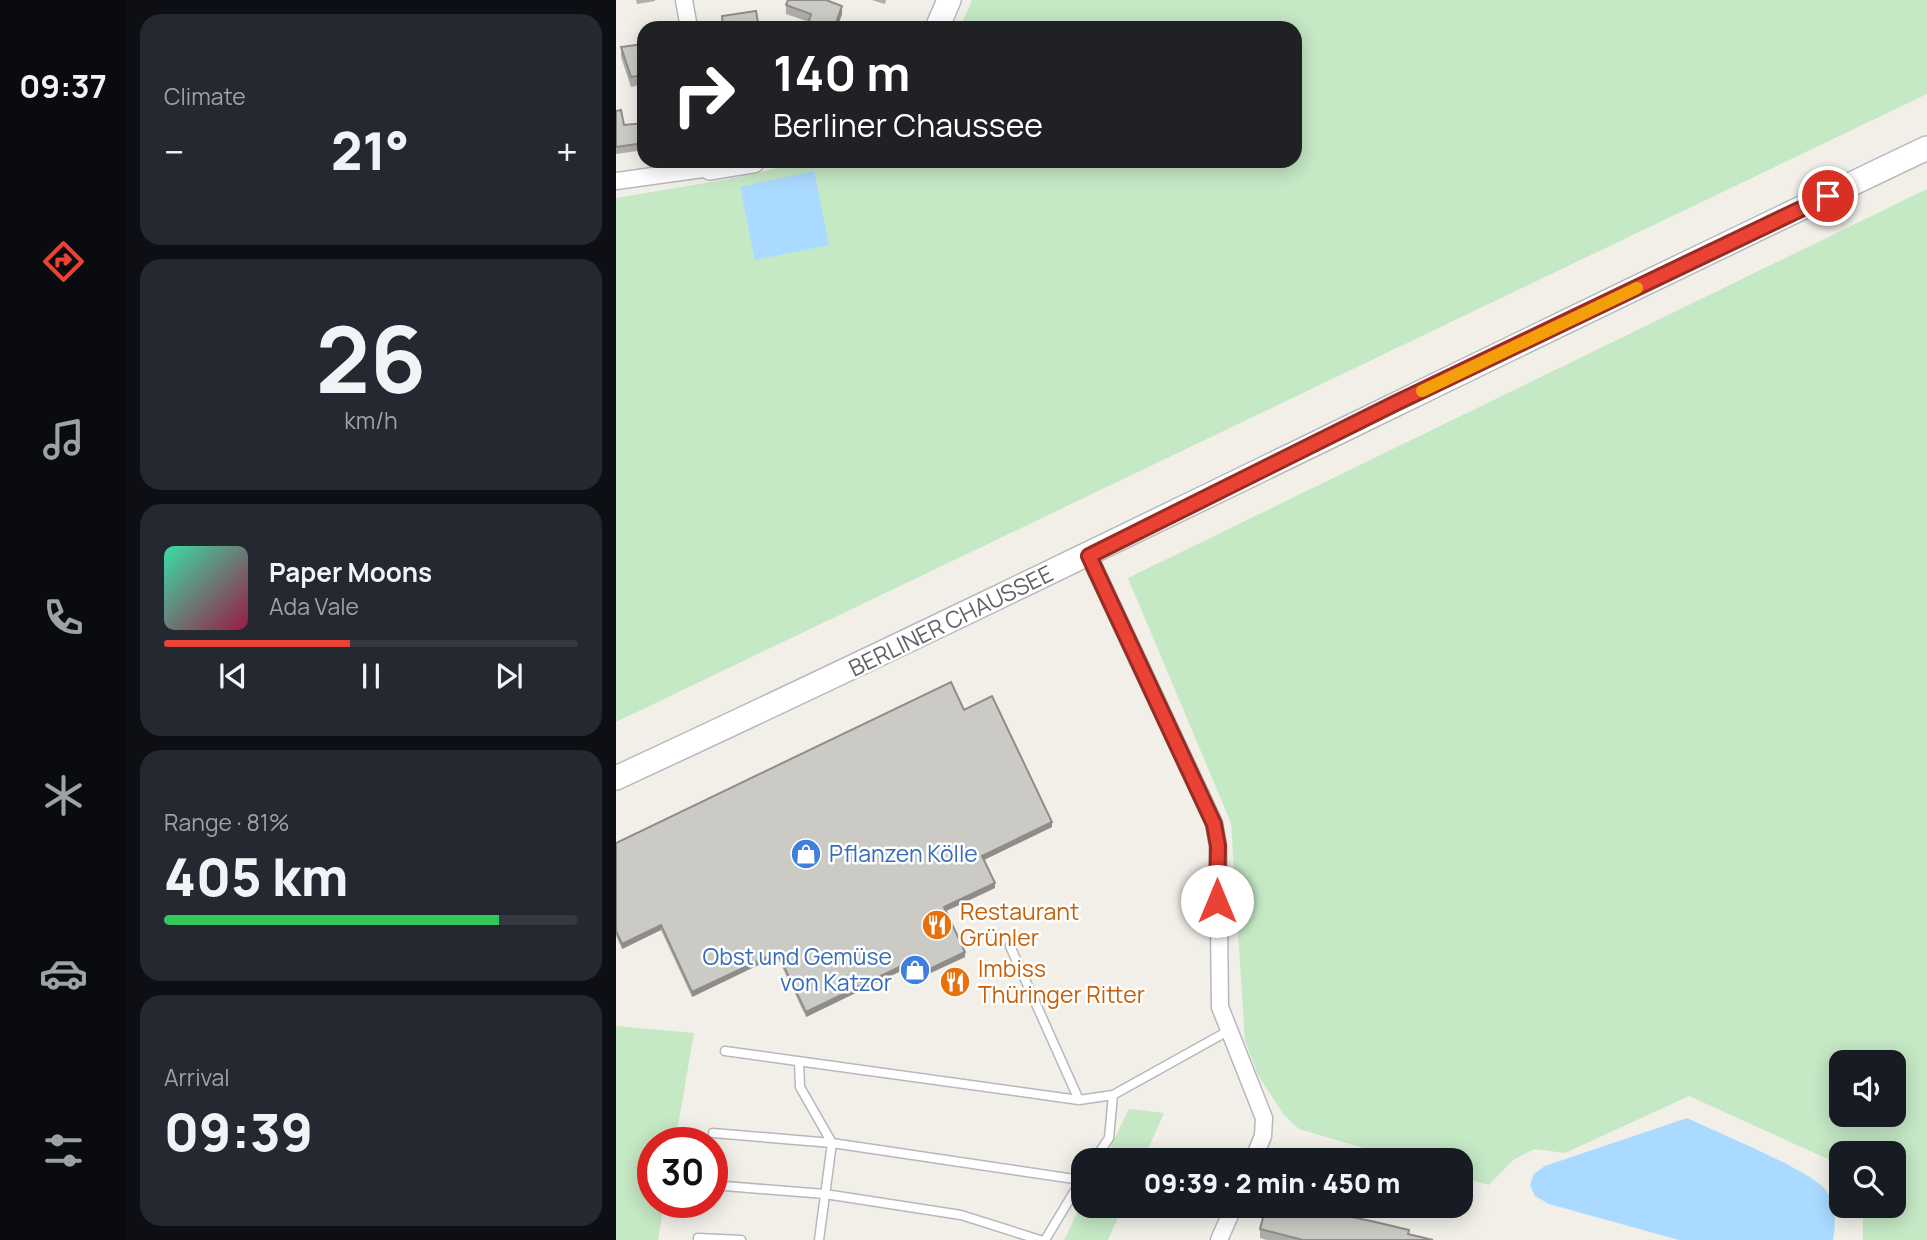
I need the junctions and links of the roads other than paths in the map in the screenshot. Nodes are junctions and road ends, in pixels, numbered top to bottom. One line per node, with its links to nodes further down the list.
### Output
1 (684, 0): 3 (street)
2 (949, 0): 4 (main road)
3 (688, 21)
4 (940, 21)
5 (1927, 148): 8 (main road, BERLINER CHAUSSEE)
6 (692, 168): 7 (street)
7 (616, 181)
8 (1089, 556): 9 (main road, BERLINER CHAUSSEE); 11 (street)
9 (616, 778)
10 (1010, 946): 15 (lane)
11 (1227, 1031): 14 (lane); 19 (street)
12 (725, 1051): 13 (lane)
13 (799, 1061): 15 (lane); 17 (lane)
14 (1112, 1096): 15 (lane); 18 (lane)
15 (1079, 1100)
16 (728, 1134): 17 (lane)
17 (832, 1143): 20 (lane); 22 (lane)
18 (1102, 1148)
19 (1258, 1148)
20 (1071, 1176)
21 (728, 1186): 22 (lane)
22 (825, 1194): 27 (lane); 28 (lane)
23 (1071, 1196): 29 (lane)
24 (1229, 1218): 30 (street)
25 (698, 1238): 26 (lane)
26 (741, 1240)
27 (818, 1240)
28 (1040, 1240)
29 (1045, 1240)
30 (1219, 1240)

